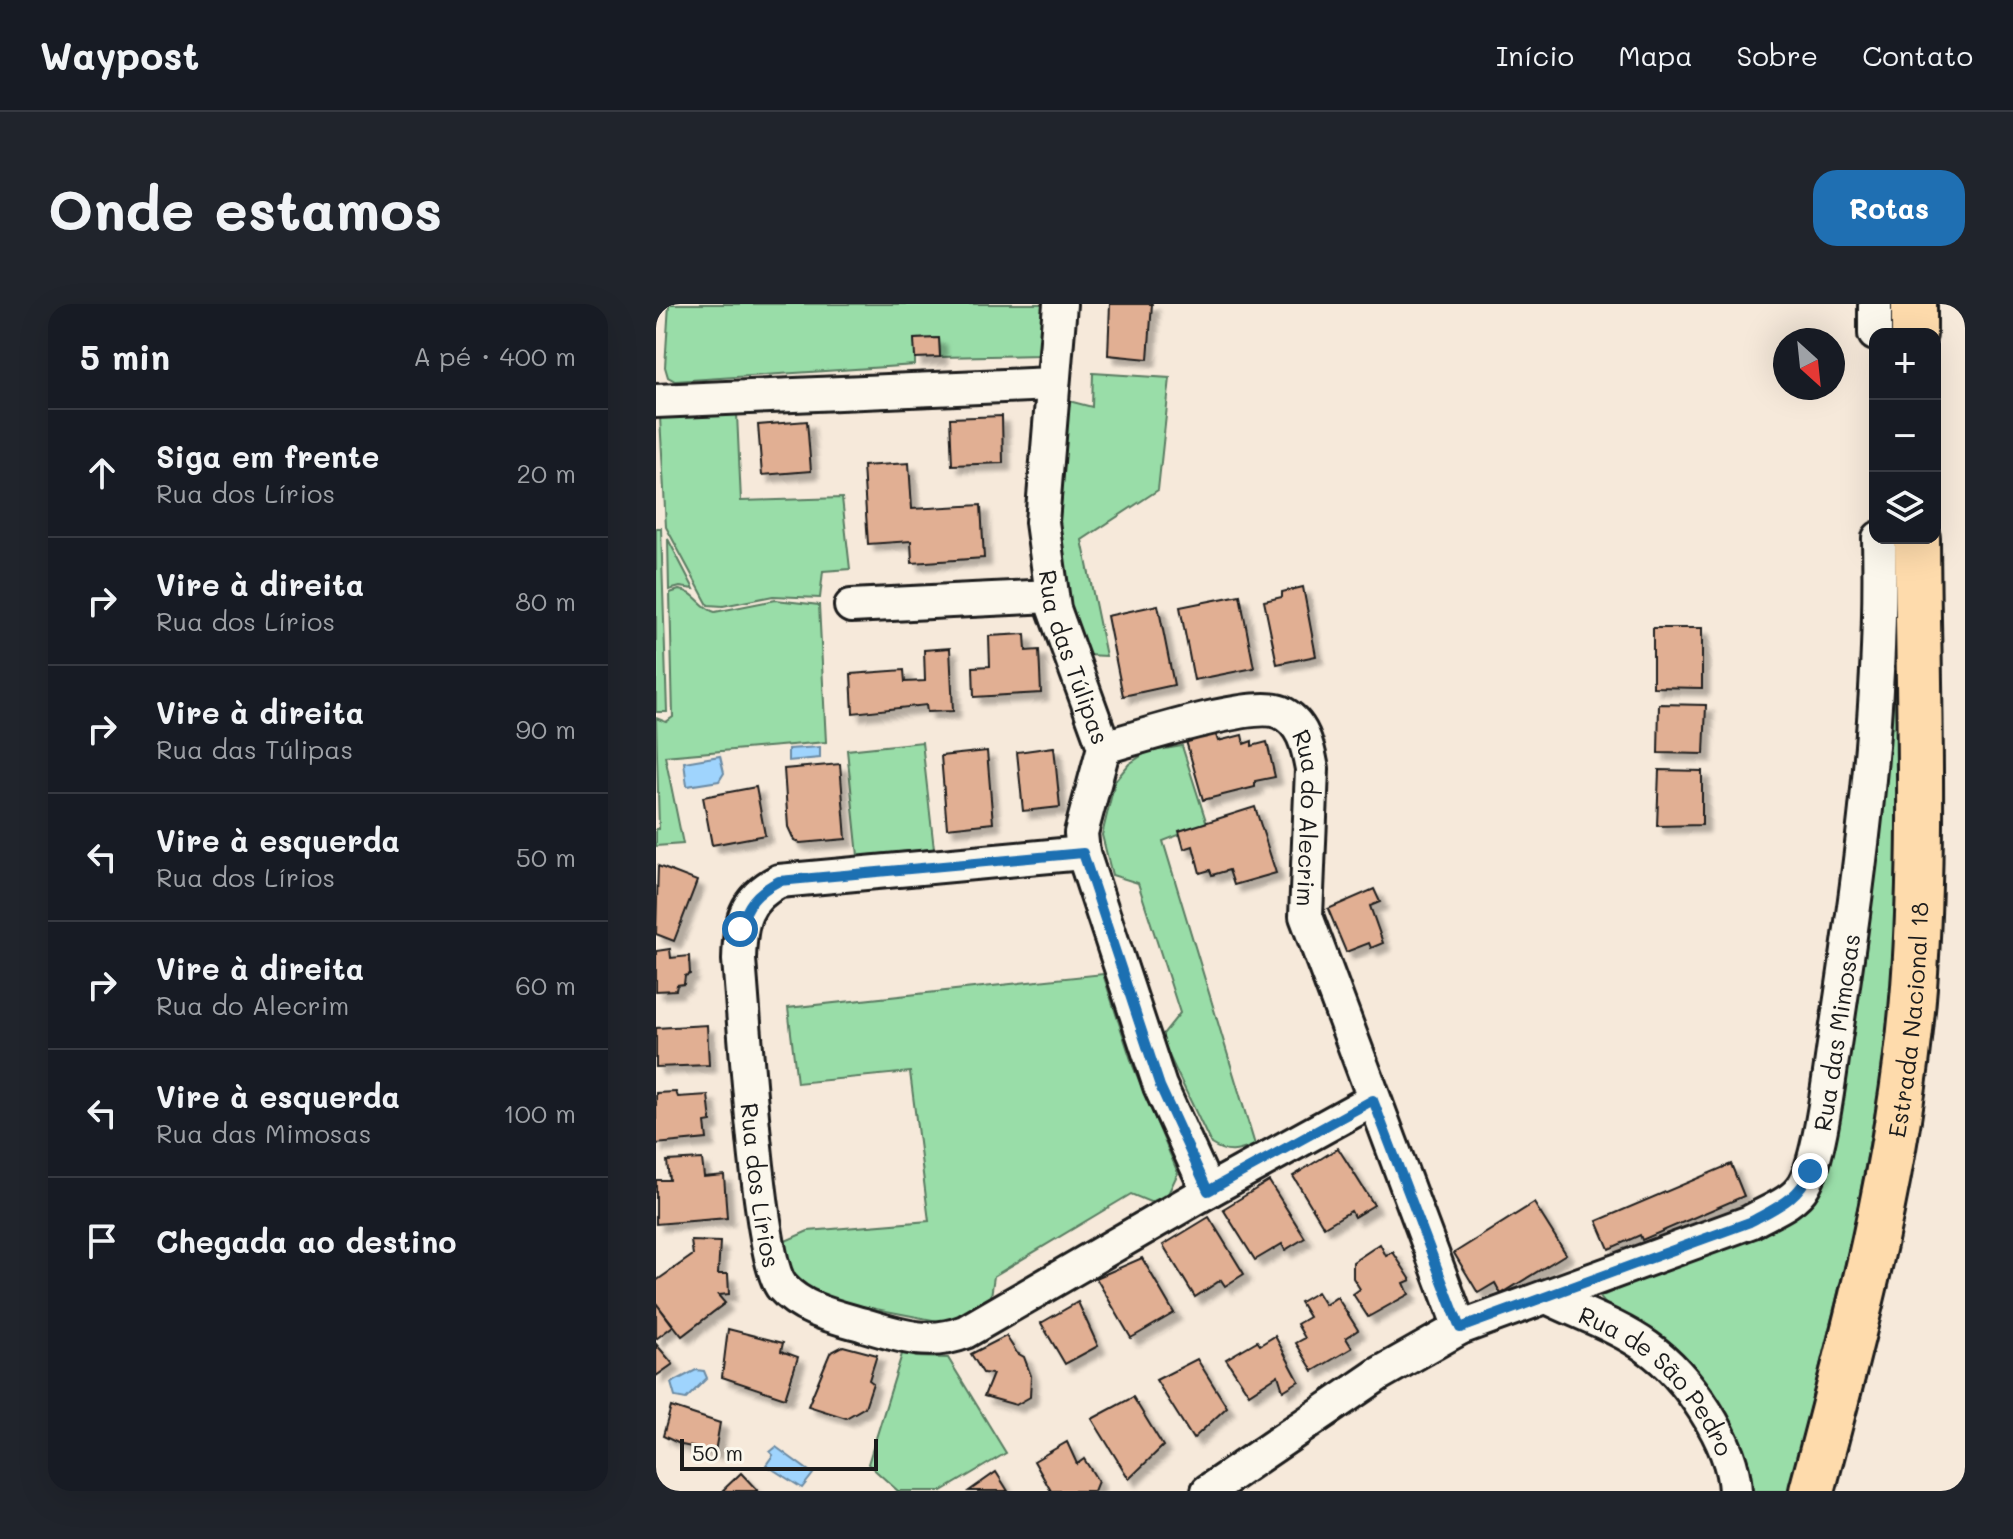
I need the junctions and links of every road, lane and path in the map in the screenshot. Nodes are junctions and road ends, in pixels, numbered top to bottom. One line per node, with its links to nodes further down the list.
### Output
1 (1060, 304): 6 (street, Rua das Túlipas)
2 (1875, 304): 4 (street)
3 (1914, 304): 5 (main road)
4 (1875, 328)
5 (1914, 328)
6 (1052, 384): 7 (street); 10 (street, Rua das Túlipas)
7 (656, 401)
8 (1879, 544): 16 (street, Rua das Mimosas)
9 (1917, 544): 20 (main road, Estrada Nacional 18)
10 (1051, 596): 11 (street); 12 (street, Rua das Túlipas)
11 (851, 606)
12 (1104, 747): 13 (street, Rua das Túlipas); 14 (street, Rua do Alecrim)
13 (1083, 853): 15 (street, Rua das Túlipas); 15 (street, Rua dos Lírios)
14 (1373, 1100): 15 (street, Rua dos Lírios); 17 (street, Rua do Alecrim)
15 (1208, 1191)
16 (1547, 1297): 17 (street, Rua das Mimosas); 19 (street, Rua de São Pedro)
17 (1460, 1328): 18 (street, Rua das Mimosas)
18 (1208, 1491)
19 (1735, 1491)
20 (1812, 1491)

